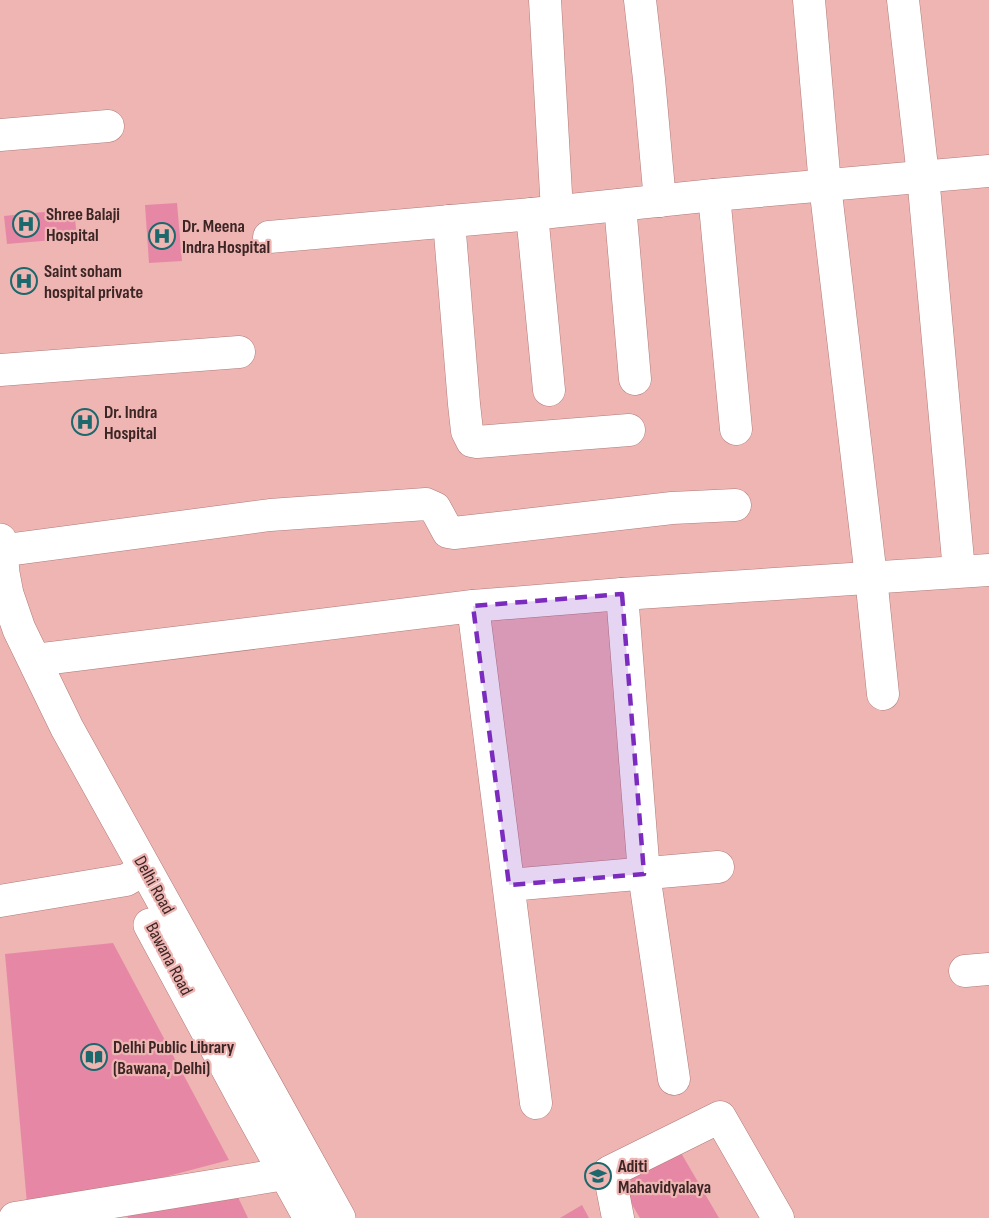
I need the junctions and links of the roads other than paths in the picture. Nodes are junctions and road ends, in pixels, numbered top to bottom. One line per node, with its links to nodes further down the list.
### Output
1 (545, 0): 13 (street)
2 (640, 0): 11 (street)
3 (809, 0): 9 (street)
4 (903, 0): 8 (street)
5 (108, 126): 6 (street)
6 (0, 135)
7 (989, 171): 8 (street)
8 (923, 176): 9 (street); 24 (street)
9 (825, 185): 10 (street); 25 (street)
10 (714, 195): 11 (street); 20 (street)
11 (660, 201): 12 (street)
12 (620, 205): 13 (street); 18 (street)
13 (544, 213): 14 (street); 19 (street)
14 (449, 221): 15 (street); 21 (street)
15 (269, 237)
16 (240, 352): 17 (street)
17 (0, 370)
18 (635, 379)
19 (549, 390)
20 (735, 429)
21 (629, 430)
22 (735, 505): 23 (street)
23 (2, 568): 29 (main road)
24 (974, 571): 25 (street)
25 (871, 577): 26 (street); 30 (street)
26 (622, 594): 27 (street); 33 (street)
27 (473, 606): 29 (street); 34 (street)
28 (0, 634): 29 (main road, Bawana Road)
29 (25, 663): 32 (main road, Bawana Road)
30 (883, 694)
31 (718, 867): 33 (street)
32 (136, 874): 35 (street); 38 (main road, Bawana Road)
33 (645, 874): 34 (street); 36 (street)
34 (508, 885): 37 (street)
35 (0, 901)
36 (674, 1079)
37 (536, 1103)
38 (296, 1168): 39 (street); 40 (main road, Bawana Road); 41 (main road)
39 (15, 1218)
40 (310, 1218)
41 (339, 1218)
42 (618, 1218): 43 (street)
43 (778, 1218)

